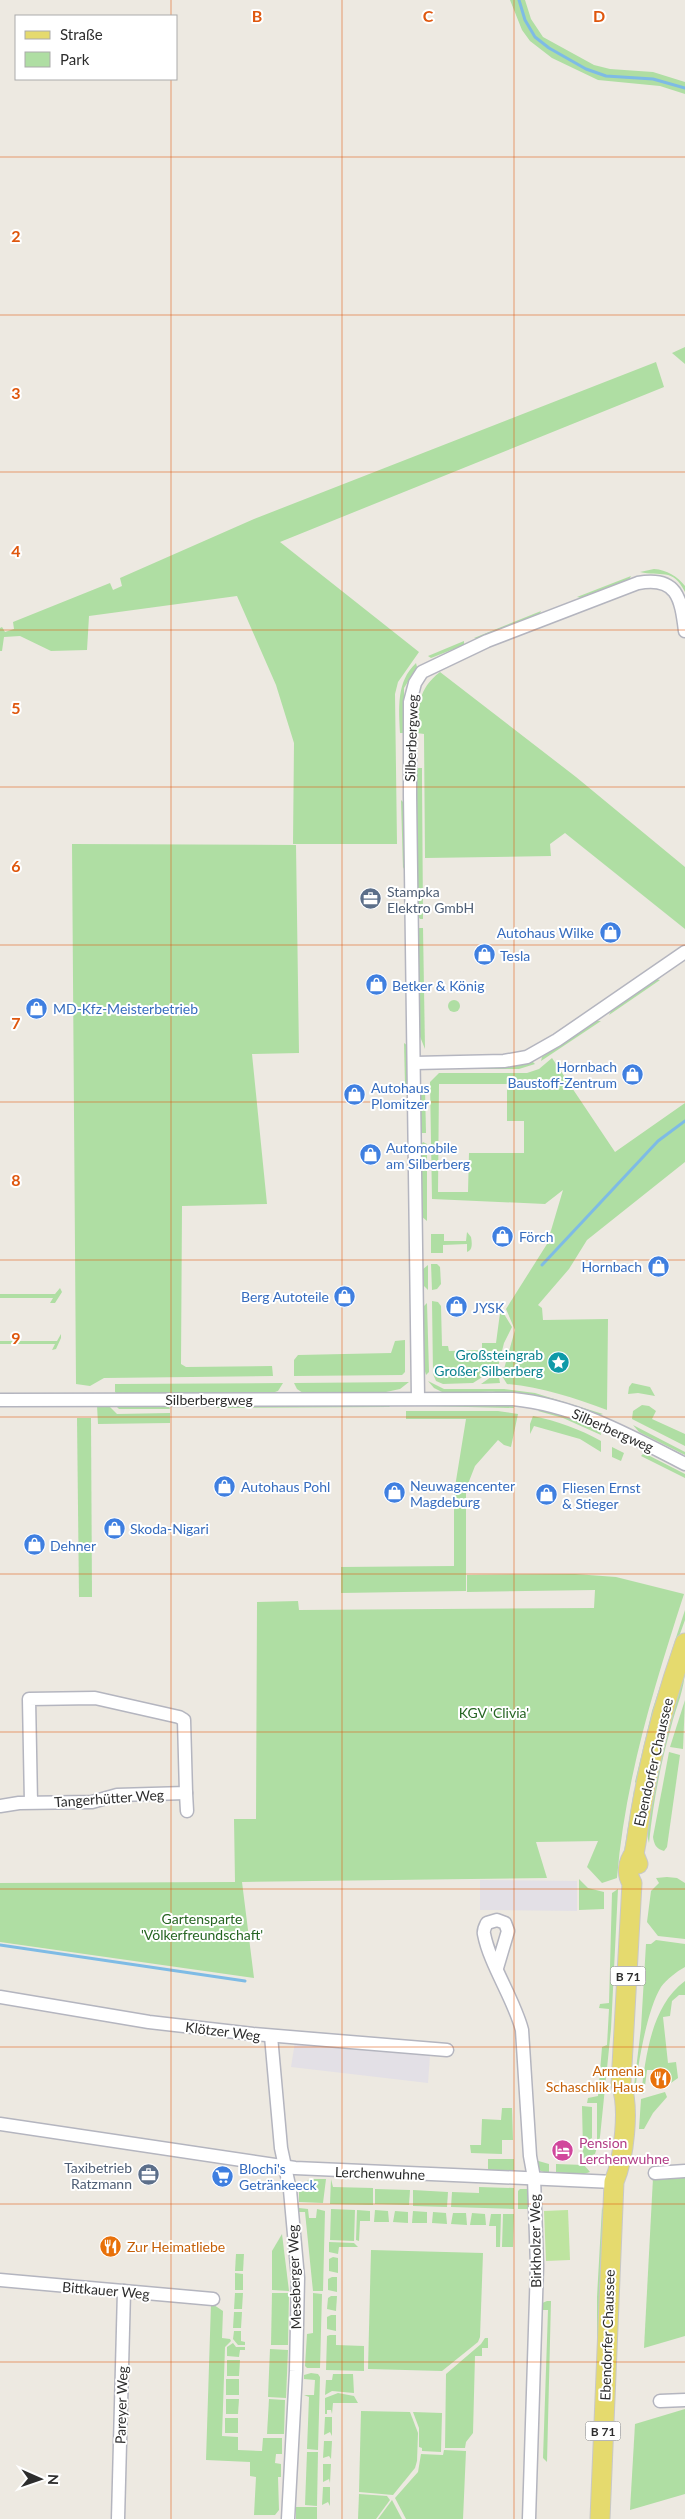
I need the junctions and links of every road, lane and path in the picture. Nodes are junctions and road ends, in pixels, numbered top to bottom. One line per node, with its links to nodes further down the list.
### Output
1 (685, 631): 3 (street, Silberbergweg)
2 (685, 952): 3 (street)
3 (415, 1062): 4 (street, Silberbergweg)
4 (418, 1398): 5 (street, Silberbergweg); 6 (street, Silberbergweg)
5 (0, 1400)
6 (685, 1464)
7 (685, 1643): 21 (main road, Ebendorfer Chaussee / B 71)
8 (186, 1793): 9 (street, Tangerhütter Weg); 9 (street); 11 (street)
9 (31, 1802): 10 (street, Tangerhütter Weg)
10 (0, 1806)
11 (187, 1810)
12 (498, 1968): 20 (street, Birkholzer Weg)
13 (0, 1998): 14 (street, Klötzer Weg)
14 (270, 2036): 15 (street, Klötzer Weg); 17 (street, Meseberger Weg)
15 (447, 2050)
16 (0, 2124): 17 (street, Lerchenwuhne)
17 (284, 2167): 20 (street, Lerchenwuhne); 28 (street, Meseberger Weg)
18 (685, 2170): 19 (street)
19 (655, 2173)
20 (534, 2178): 21 (street, Lerchenwuhne); 29 (street, Birkholzer Weg)
21 (614, 2182): 30 (main road, Ebendorfer Chaussee / B 71)
22 (0, 2280): 23 (street, Bittkauer Weg)
23 (124, 2291): 24 (street, Bittkauer Weg); 27 (street, Pareyer Weg)
24 (213, 2299)
25 (685, 2400): 26 (street)
26 (660, 2401)
27 (118, 2519)
28 (288, 2519)
29 (529, 2519)
30 (600, 2519)

